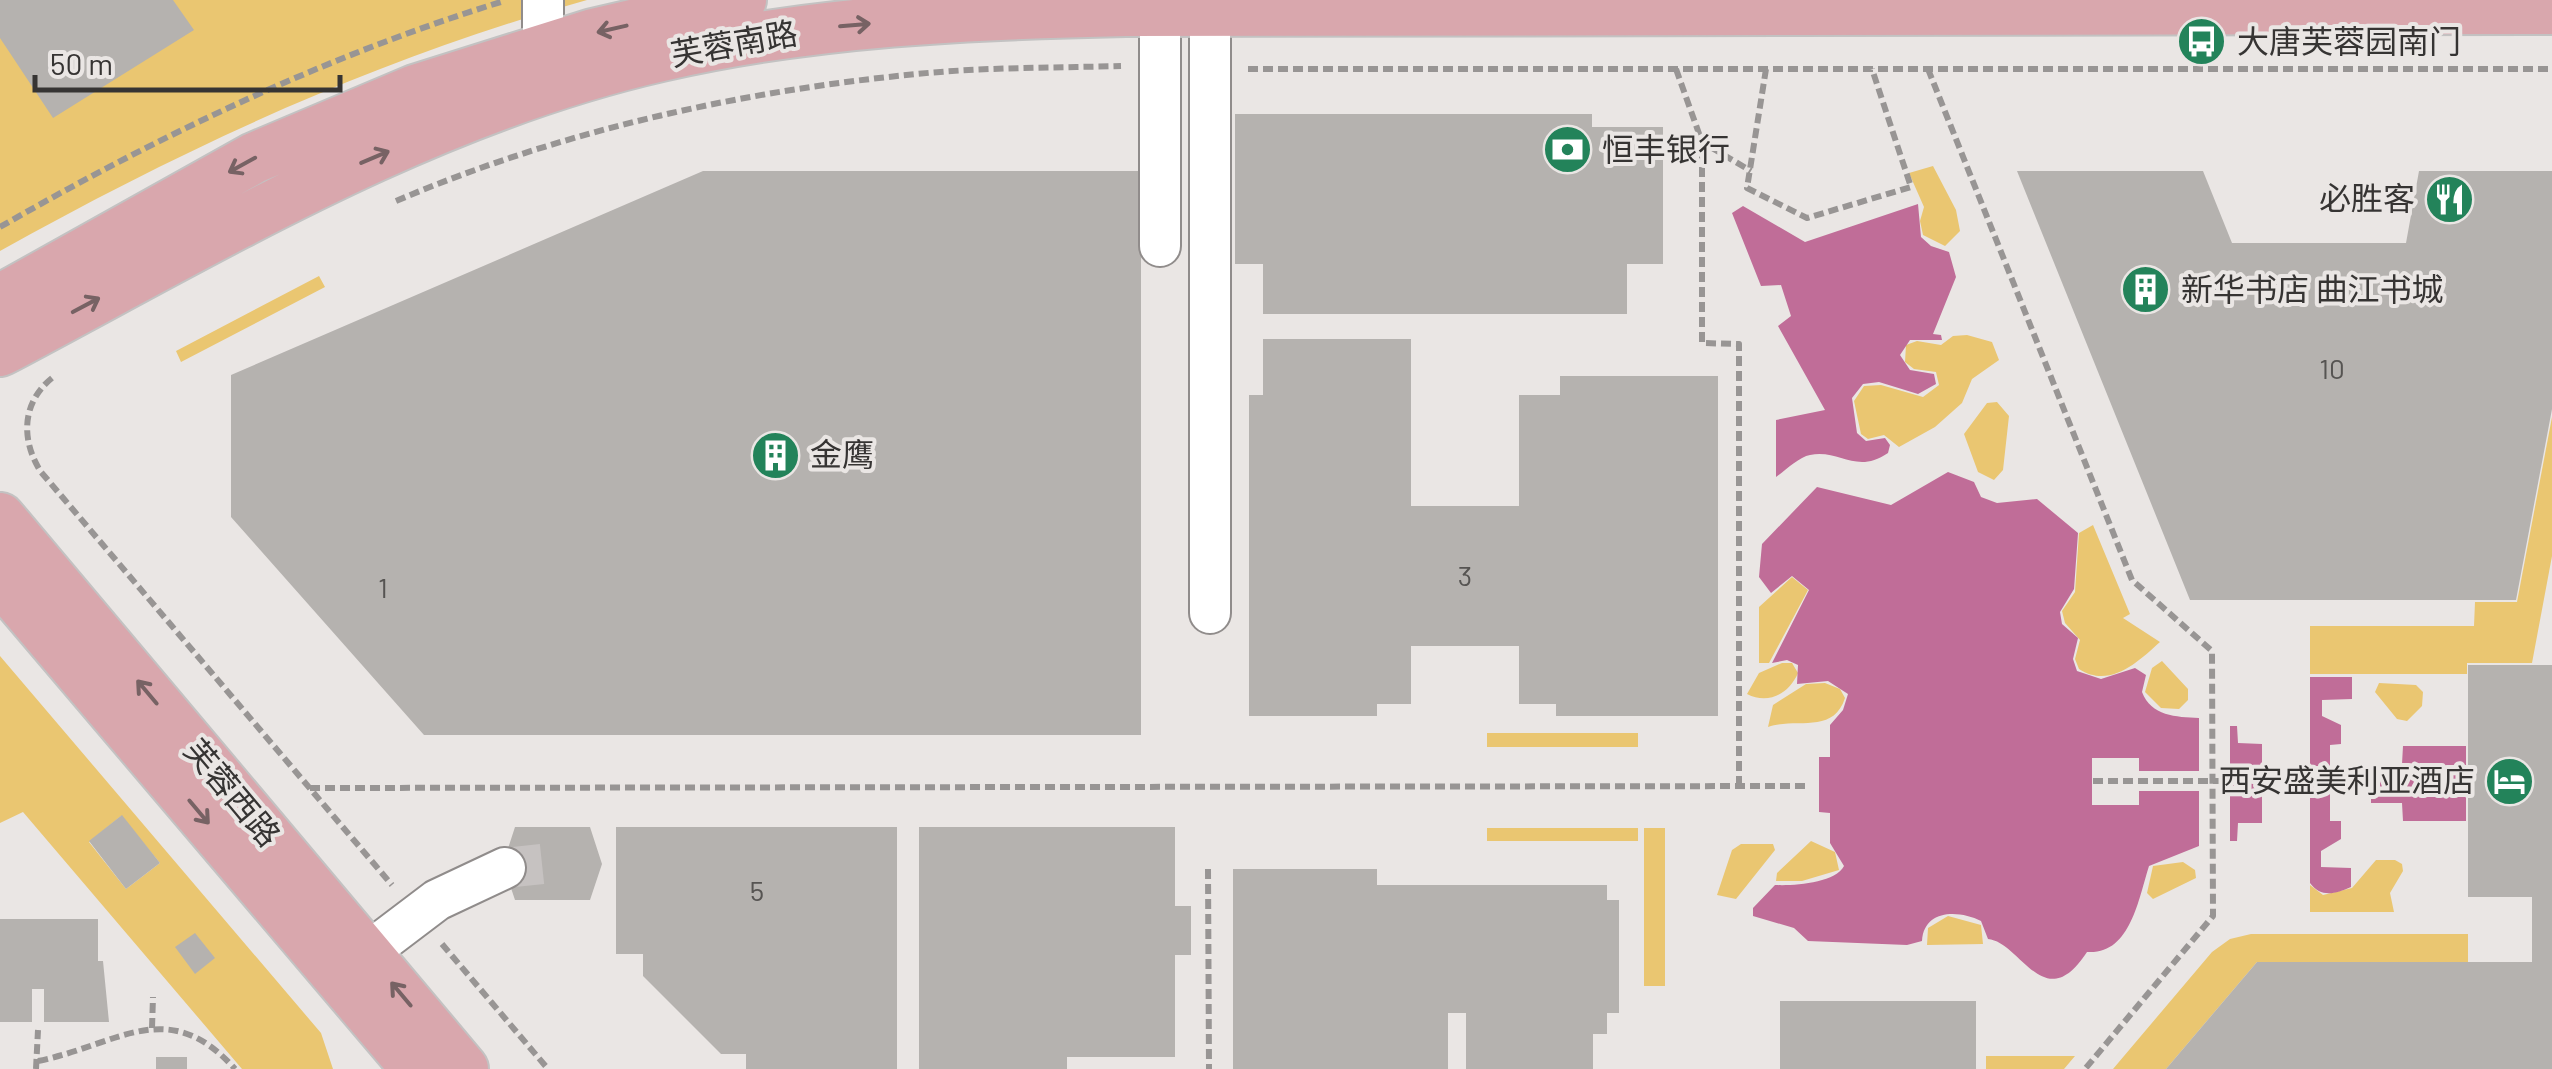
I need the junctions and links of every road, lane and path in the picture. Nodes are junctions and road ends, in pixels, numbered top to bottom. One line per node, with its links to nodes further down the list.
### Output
1 (508, 0): 18 (path)
2 (544, 0): 7 (lane)
3 (742, 0): 7 (main road, 芙蓉南路, one-way to 7)
4 (2552, 9): 6 (main road, 芙蓉南路)
5 (1160, 10): 6 (main road, 芙蓉南路); 8 (lane); 21 (main road, 芙蓉南路, one-way to 5)
6 (1210, 10): 9 (lane)
7 (544, 49): 20 (main road, 芙蓉南路, one-way to 20)
8 (1160, 69): 17 (path); 19 (lane)
9 (1209, 69): 10 (path); 25 (lane)
10 (1676, 69): 11 (path); 15 (path)
11 (1766, 69): 12 (path); 16 (path)
12 (1872, 69): 13 (path); 16 (path)
13 (1928, 69): 14 (path); 27 (path)
14 (2552, 69)
15 (1702, 142): 16 (path); 29 (path)
16 (1751, 170)
17 (387, 205)
18 (0, 226)
19 (1160, 246)
20 (0, 300)
21 (0, 350)
22 (58, 374): 31 (path)
23 (0, 518): 35 (main road, 芙蓉西路, one-way to 23)
24 (0, 578): 41 (main road, 芙蓉西路, one-way to 41)
25 (1210, 613)
26 (2093, 781): 27 (path)
27 (2213, 781): 28 (path); 45 (path)
28 (2227, 781)
29 (1739, 786): 30 (path); 31 (path)
30 (1808, 786)
31 (310, 788): 34 (path)
32 (505, 868): 34 (lane)
33 (1208, 869): 44 (path)
34 (417, 915): 35 (lane); 43 (path)
35 (368, 954): 42 (main road, 芙蓉西路, one-way to 35)
36 (152, 997): 37 (path)
37 (152, 1028): 39 (path); 40 (path)
38 (38, 1030): 39 (path)
39 (37, 1065)
40 (234, 1069)
41 (417, 1069)
42 (463, 1069)
43 (548, 1069)
44 (1210, 1069)
45 (2084, 1069)

